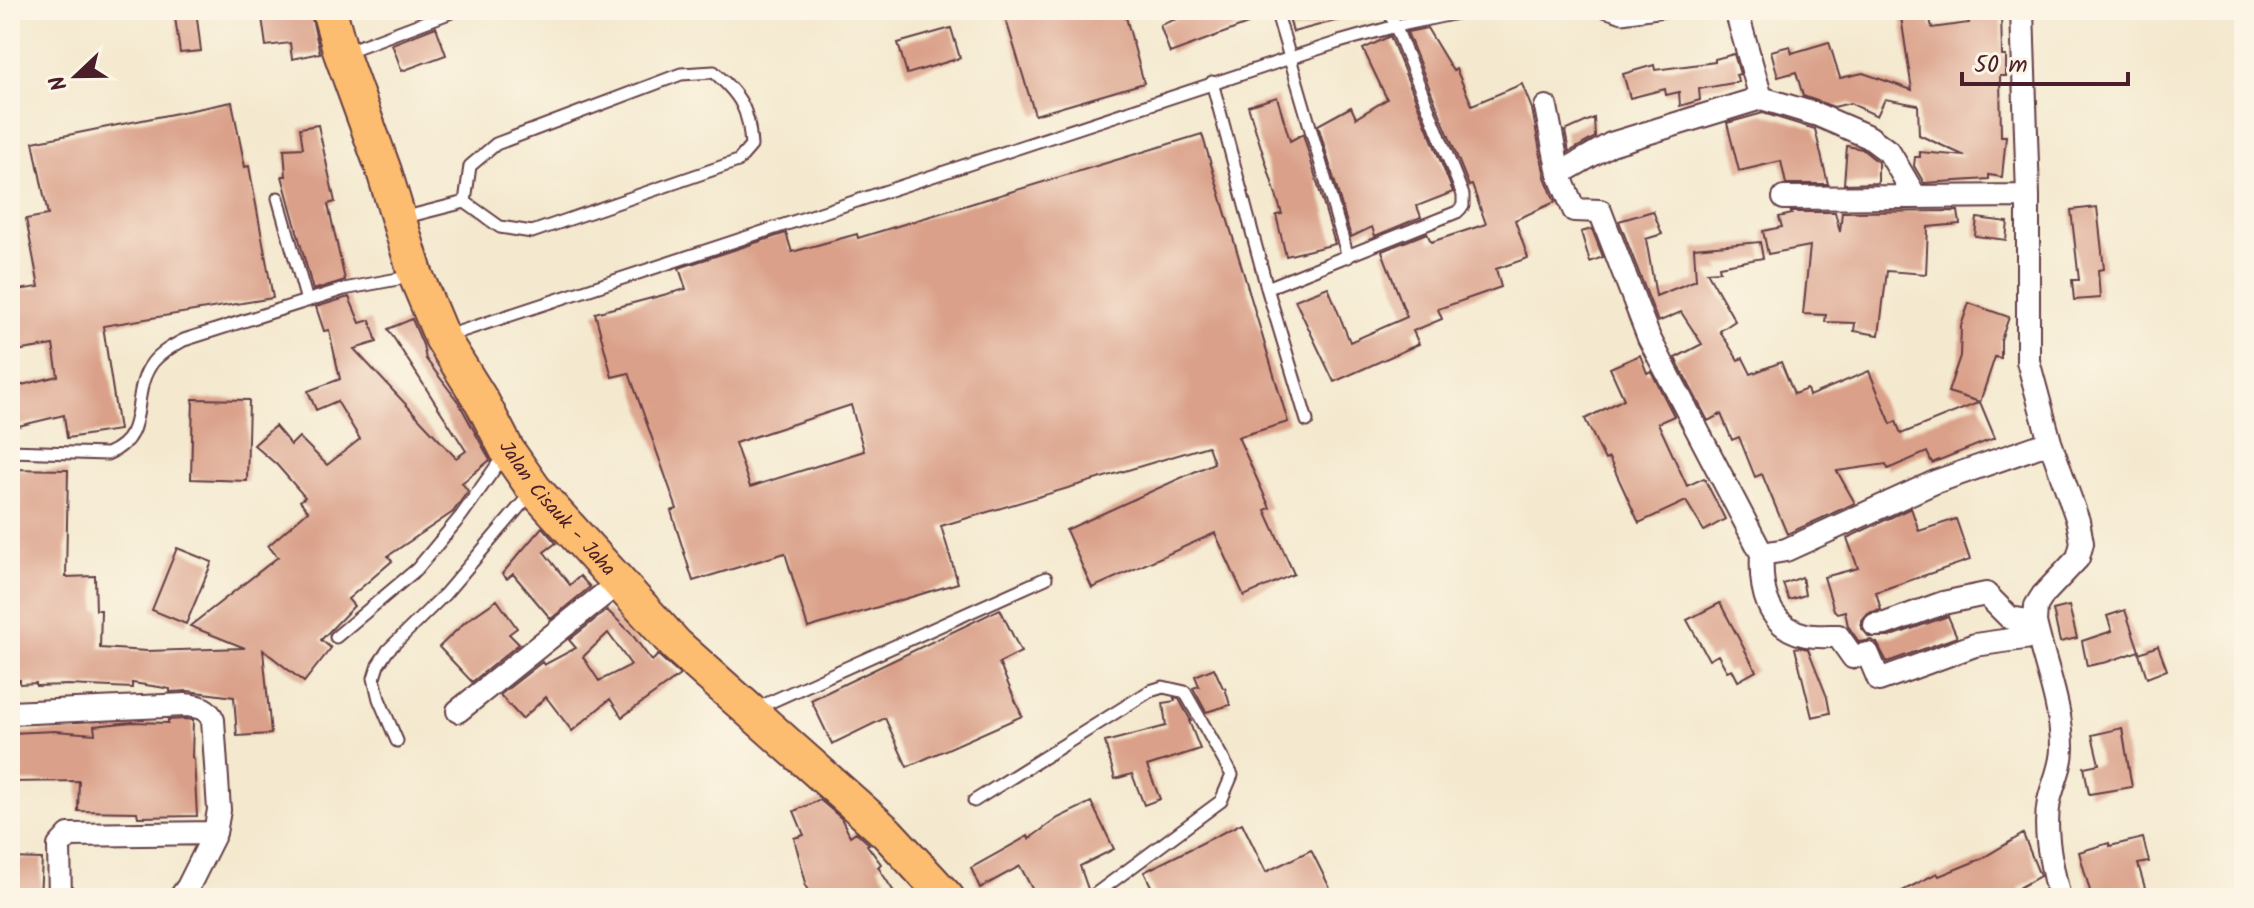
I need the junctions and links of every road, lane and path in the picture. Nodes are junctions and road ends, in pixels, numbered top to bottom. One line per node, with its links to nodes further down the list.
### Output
1 (329, 10): 11 (main road, Jalan Cisauk - Jaha)
2 (457, 10): 11 (lane)
3 (1276, 10): 12 (lane)
4 (1389, 10): 10 (lane)
5 (1471, 10): 10 (lane)
6 (1601, 10): 7 (lane)
7 (1671, 10)
8 (1736, 10): 14 (street)
9 (2022, 10): 18 (street)
10 (1396, 26): 12 (lane); 23 (lane)
11 (341, 53): 22 (main road, Jalan Cisauk - Jaha)
12 (1289, 59): 13 (lane); 23 (lane)
13 (1212, 82): 25 (lane); 27 (lane)
14 (1761, 98): 16 (street); 17 (street)
15 (1546, 107): 16 (street)
16 (1559, 174): 33 (street)
17 (1915, 196): 18 (street); 20 (street)
18 (2028, 196): 29 (street)
19 (278, 198): 26 (lane)
20 (1784, 198)
21 (465, 202): 21 (lane); 22 (lane)
22 (398, 218): 24 (main road, Jalan Cisauk - Jaha)
23 (1348, 257): 25 (lane)
24 (416, 276): 26 (lane); 27 (main road, Jalan Cisauk - Jaha)
25 (1267, 288): 28 (lane)
26 (307, 301): 31 (lane)
27 (442, 338): 30 (main road, Jalan Cisauk - Jaha)
28 (1307, 421)
29 (2050, 442): 33 (street); 37 (street)
30 (507, 450): 32 (main road, Jalan Cisauk - Jaha); 38 (lane)
31 (10, 451)
32 (534, 489): 35 (main road, Jalan Cisauk - Jaha); 42 (lane)
33 (1762, 554): 37 (street)
34 (1046, 578): 39 (lane)
35 (618, 583): 39 (main road, Jalan Cisauk - Jaha); 40 (street)
36 (1875, 625): 37 (street)
37 (2036, 629): 49 (street)
38 (336, 637)
39 (752, 710): 47 (main road, Jalan Cisauk - Jaha)
40 (458, 711)
41 (10, 713): 44 (street)
42 (397, 741)
43 (974, 801): 48 (lane)
44 (215, 833): 45 (street); 46 (street)
45 (60, 898)
46 (180, 898)
47 (947, 898)
48 (1090, 898)
49 (2059, 898)

